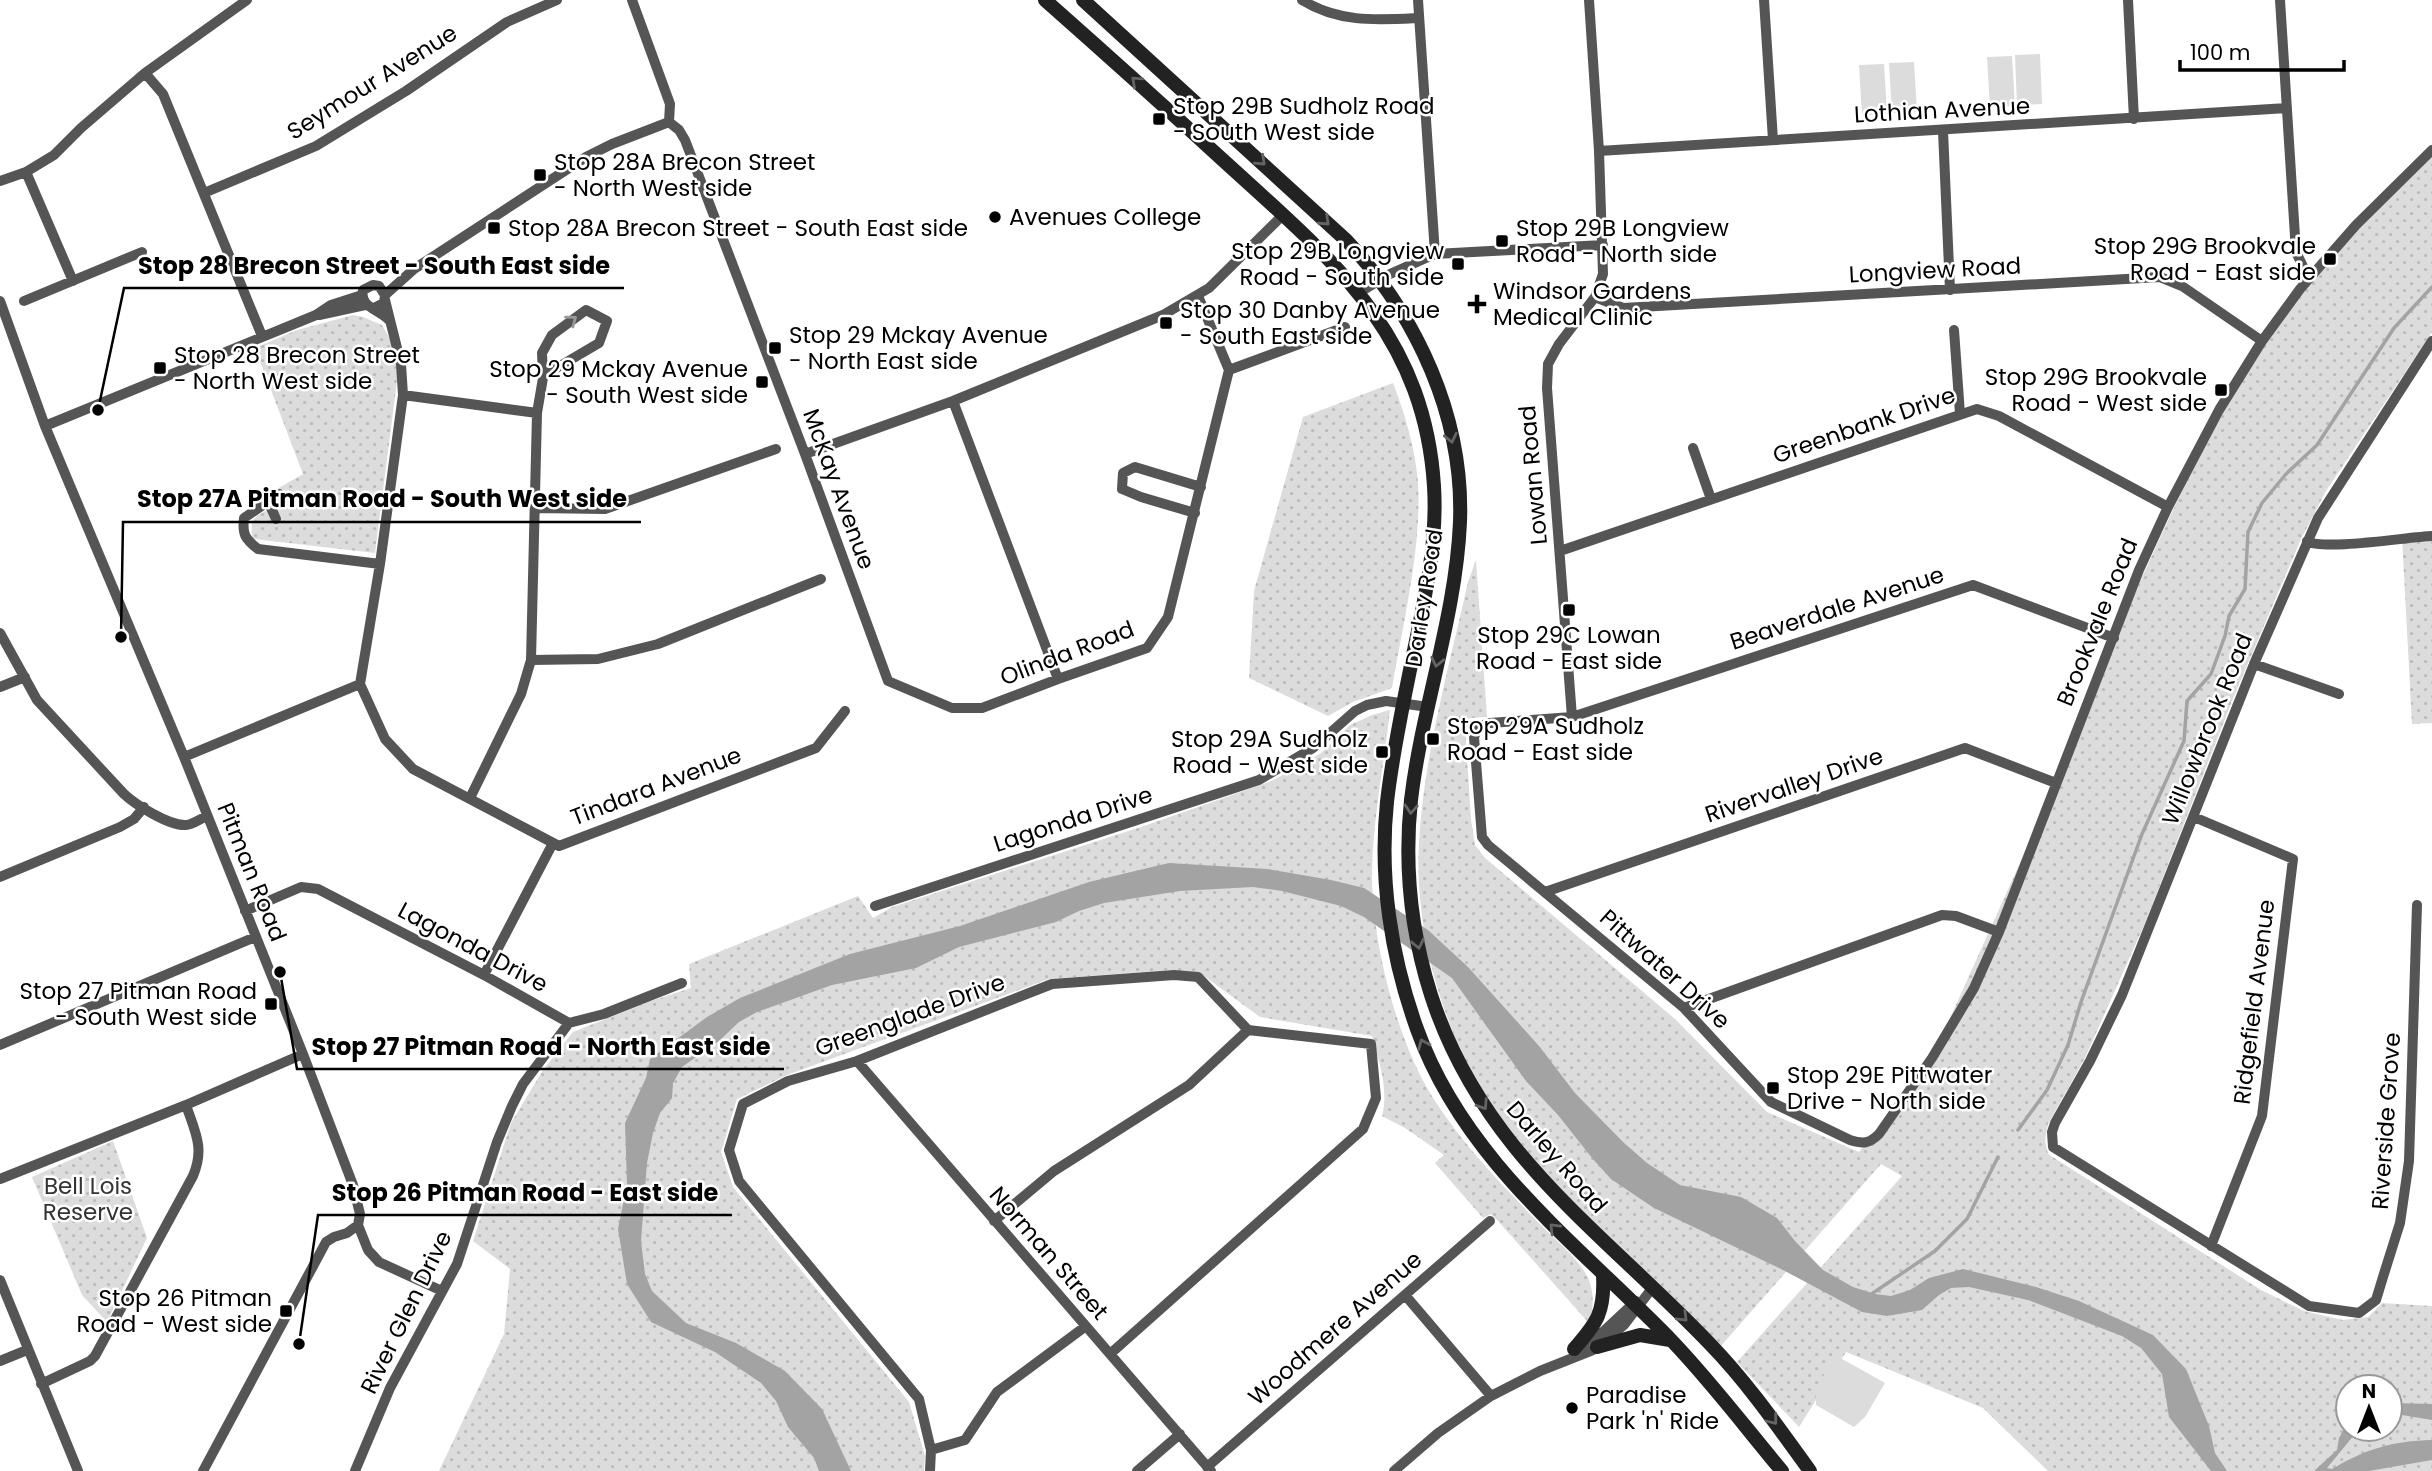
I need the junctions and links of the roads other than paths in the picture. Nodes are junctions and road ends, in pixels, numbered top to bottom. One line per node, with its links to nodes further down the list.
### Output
1 (557, 0): 25 (street, Seymour Avenue)
2 (632, 0): 18 (street, McKay Avenue)
3 (1045, 0): 14 (main road, Darley Road)
4 (1083, 0): 13 (main road, Darley Road)
5 (1302, 0): 12 (street)
6 (1418, 0): 12 (street)
7 (1589, 0): 22 (street, Lowan Road)
8 (1765, 0): 20 (street)
9 (2128, 0): 17 (street)
10 (2280, 0): 16 (street)
11 (244, 1): 15 (street)
12 (1419, 18): 30 (street)
13 (1105, 19): 14 (main road); 26 (main road, Darley Road, one-way to 26)
14 (1087, 37): 27 (main road, Darley Road, one-way to 14)
15 (145, 73): 23 (street); 25 (street)
16 (2287, 108): 17 (street, Lothian Avenue); 31 (street)
17 (2134, 119): 19 (street, Lothian Avenue)
18 (669, 122): 36 (street); 57 (street, McKay Avenue)
19 (1943, 131): 20 (street, Lothian Avenue); 34 (street)
20 (1773, 140): 22 (street, Lothian Avenue)
21 (2432, 150): 31 (street, Brookvale Road)
22 (1599, 151): 28 (street, Lowan Road)
23 (26, 172): 24 (street); 33 (street)
24 (0, 181)
25 (204, 193): 45 (street)
26 (1304, 201): 27 (main road); 32 (main road, Darley Road, one-way to 32)
27 (1283, 215): 35 (main road, Darley Road); 37 (street)
28 (1603, 244): 30 (street); 38 (street, Lowan Road)
29 (142, 252): 33 (street)
30 (1435, 254): 32 (street)
31 (2309, 279): 46 (street, Brookvale Road)
32 (1380, 280): 35 (street); 82 (main road, Darley Road, one-way to 82)
33 (73, 281): 40 (street)
34 (1950, 290): 38 (street, Longview Road); 46 (street, Longview Road)
35 (1360, 292): 81 (main road, Darley Road)
36 (383, 293): 41 (street); 41 (street); 42 (street)
37 (1198, 296): 48 (street); 51 (street)
38 (1595, 297): 68 (street, Lowan Road)
39 (0, 301): 54 (street, Pitman Road)
40 (24, 301)
41 (367, 303): 42 (street); 45 (street)
42 (392, 323): 50 (street)
43 (1345, 327): 48 (street)
44 (1954, 330): 53 (street)
45 (262, 336): 54 (street)
46 (2262, 341): 63 (street, Brookvale Road)
47 (2432, 341): 67 (street, Willowbrook Road)
48 (1229, 370): 58 (street, Olinda Road)
49 (543, 376): 49 (street, one-way to 49); 52 (street)
50 (403, 395): 52 (street); 69 (street)
51 (953, 401): 57 (street); 76 (street)
52 (537, 413): 62 (street)
53 (1960, 414): 60 (street, Greenbank Drive); 63 (street, Greenbank Drive)
54 (45, 426): 85 (street, Pitman Road)
55 (1693, 448): 60 (street)
56 (776, 449): 62 (street)
57 (805, 454): 77 (street, McKay Avenue)
58 (1201, 487): 64 (street, Olinda Road); 64 (street)
59 (279, 494): 61 (street)
60 (1711, 499): 68 (street, Greenbank Drive)
61 (268, 501): 65 (street); 69 (street)
62 (537, 508): 73 (street)
63 (2168, 508): 72 (street, Brookvale Road)
64 (1195, 513): 76 (street, Olinda Road)
65 (276, 519)
66 (2432, 536): 67 (street)
67 (2307, 541): 74 (street, Willowbrook Road)
68 (1560, 551): 84 (street, Lowan Road)
69 (380, 564): 78 (street)
70 (821, 579): 73 (street)
71 (0, 633): 75 (street)
72 (2114, 638): 84 (street, Beaverdale Avenue); 86 (street, Brookvale Road)
73 (531, 660): 87 (street)
74 (2254, 664): 80 (street); 90 (street, Willowbrook Road)
75 (25, 677): 79 (street); 88 (street)
76 (1058, 679): 77 (street, Olinda Road)
77 (888, 681)
78 (360, 684): 85 (street); 87 (street, Tindara Avenue)
79 (0, 687)
80 (2339, 694)
81 (1404, 704): 82 (street, Lagonda Drive); 96 (street, Lagonda Drive); 116 (main road, Darley Road, one-way to 81)
82 (1428, 707): 118 (main road, Darley Road, one-way to 118)
83 (845, 711): 92 (street, Tindara Avenue)
84 (1572, 717): 91 (street, Beaverdale Avenue)
85 (184, 757): 89 (street, Pitman Road)
86 (2056, 783): 94 (street, Rivervalley Drive); 98 (street, Brookvale Road)
87 (470, 798): 92 (street, Tindara Avenue)
88 (144, 807): 89 (street); 93 (street)
89 (207, 816): 97 (street, Pitman Road)
90 (2194, 817): 110 (street, Willowbrook Road); 115 (street, Ridgefield Avenue)
91 (1482, 837): 94 (street, Pittwater Drive)
92 (553, 844): 100 (street)
93 (0, 877)
94 (1545, 892): 102 (street, Pittwater Drive)
95 (2417, 905): 115 (street, Riverside Grove)
96 (875, 906)
97 (245, 911): 99 (street, Pitman Road); 100 (street, Lagonda Drive)
98 (1999, 932): 102 (street); 109 (street, Brookvale Road)
99 (256, 937): 105 (street); 106 (street, Pitman Road)
100 (484, 975): 103 (street, Lagonda Drive)
101 (682, 983): 103 (street)
102 (1684, 1008): 109 (street, Pittwater Drive)
103 (569, 1023): 119 (street, River Glen Drive)
104 (1248, 1030): 107 (street, Greenglade Drive); 112 (street); 127 (street)
105 (0, 1045)
106 (303, 1054): 108 (street); 114 (street, Pitman Road)
107 (857, 1061): 112 (street, Norman Street); 133 (street, Greenglade Drive)
108 (186, 1105): 111 (street); 130 (street)
109 (1861, 1144)
110 (2053, 1147): 115 (street, Riverside Grove)
111 (0, 1179)
112 (994, 1221): 122 (street, Norman Street)
113 (1490, 1221): 120 (street, Woodmere Avenue)
114 (358, 1226): 119 (street); 136 (street)
115 (2211, 1246)
116 (1603, 1275): 121 (main road, Darley Road); 125 (main road)
117 (0, 1280): 126 (street)
118 (1653, 1287): 121 (street); 142 (main road, Darley Road, one-way to 142)
119 (442, 1291): 137 (street, River Glen Drive)
120 (1405, 1295): 131 (street); 134 (street, Woodmere Avenue)
121 (1636, 1306): 123 (main road, Darley Road); 124 (street); 125 (street)
122 (1086, 1326): 127 (street, Norman Street); 133 (street)
123 (1671, 1340): 124 (main road); 141 (main road, Darley Road)
124 (1597, 1347): 129 (street)
125 (1574, 1349): 129 (street)
126 (27, 1350): 128 (street); 130 (street)
127 (1110, 1354): 132 (street, Norman Street)
128 (0, 1361)
129 (1540, 1371): 131 (street)
130 (41, 1384): 135 (street)
131 (1491, 1396): 140 (street)
132 (1180, 1434): 134 (street, Norman Street); 139 (street)
133 (931, 1450): 138 (street, Greenglade Drive)
134 (1209, 1469)
135 (78, 1471)
136 (203, 1471)
137 (355, 1471)
138 (930, 1471)
139 (1138, 1471)
140 (1394, 1471)
141 (1782, 1471)
142 (1810, 1471)

